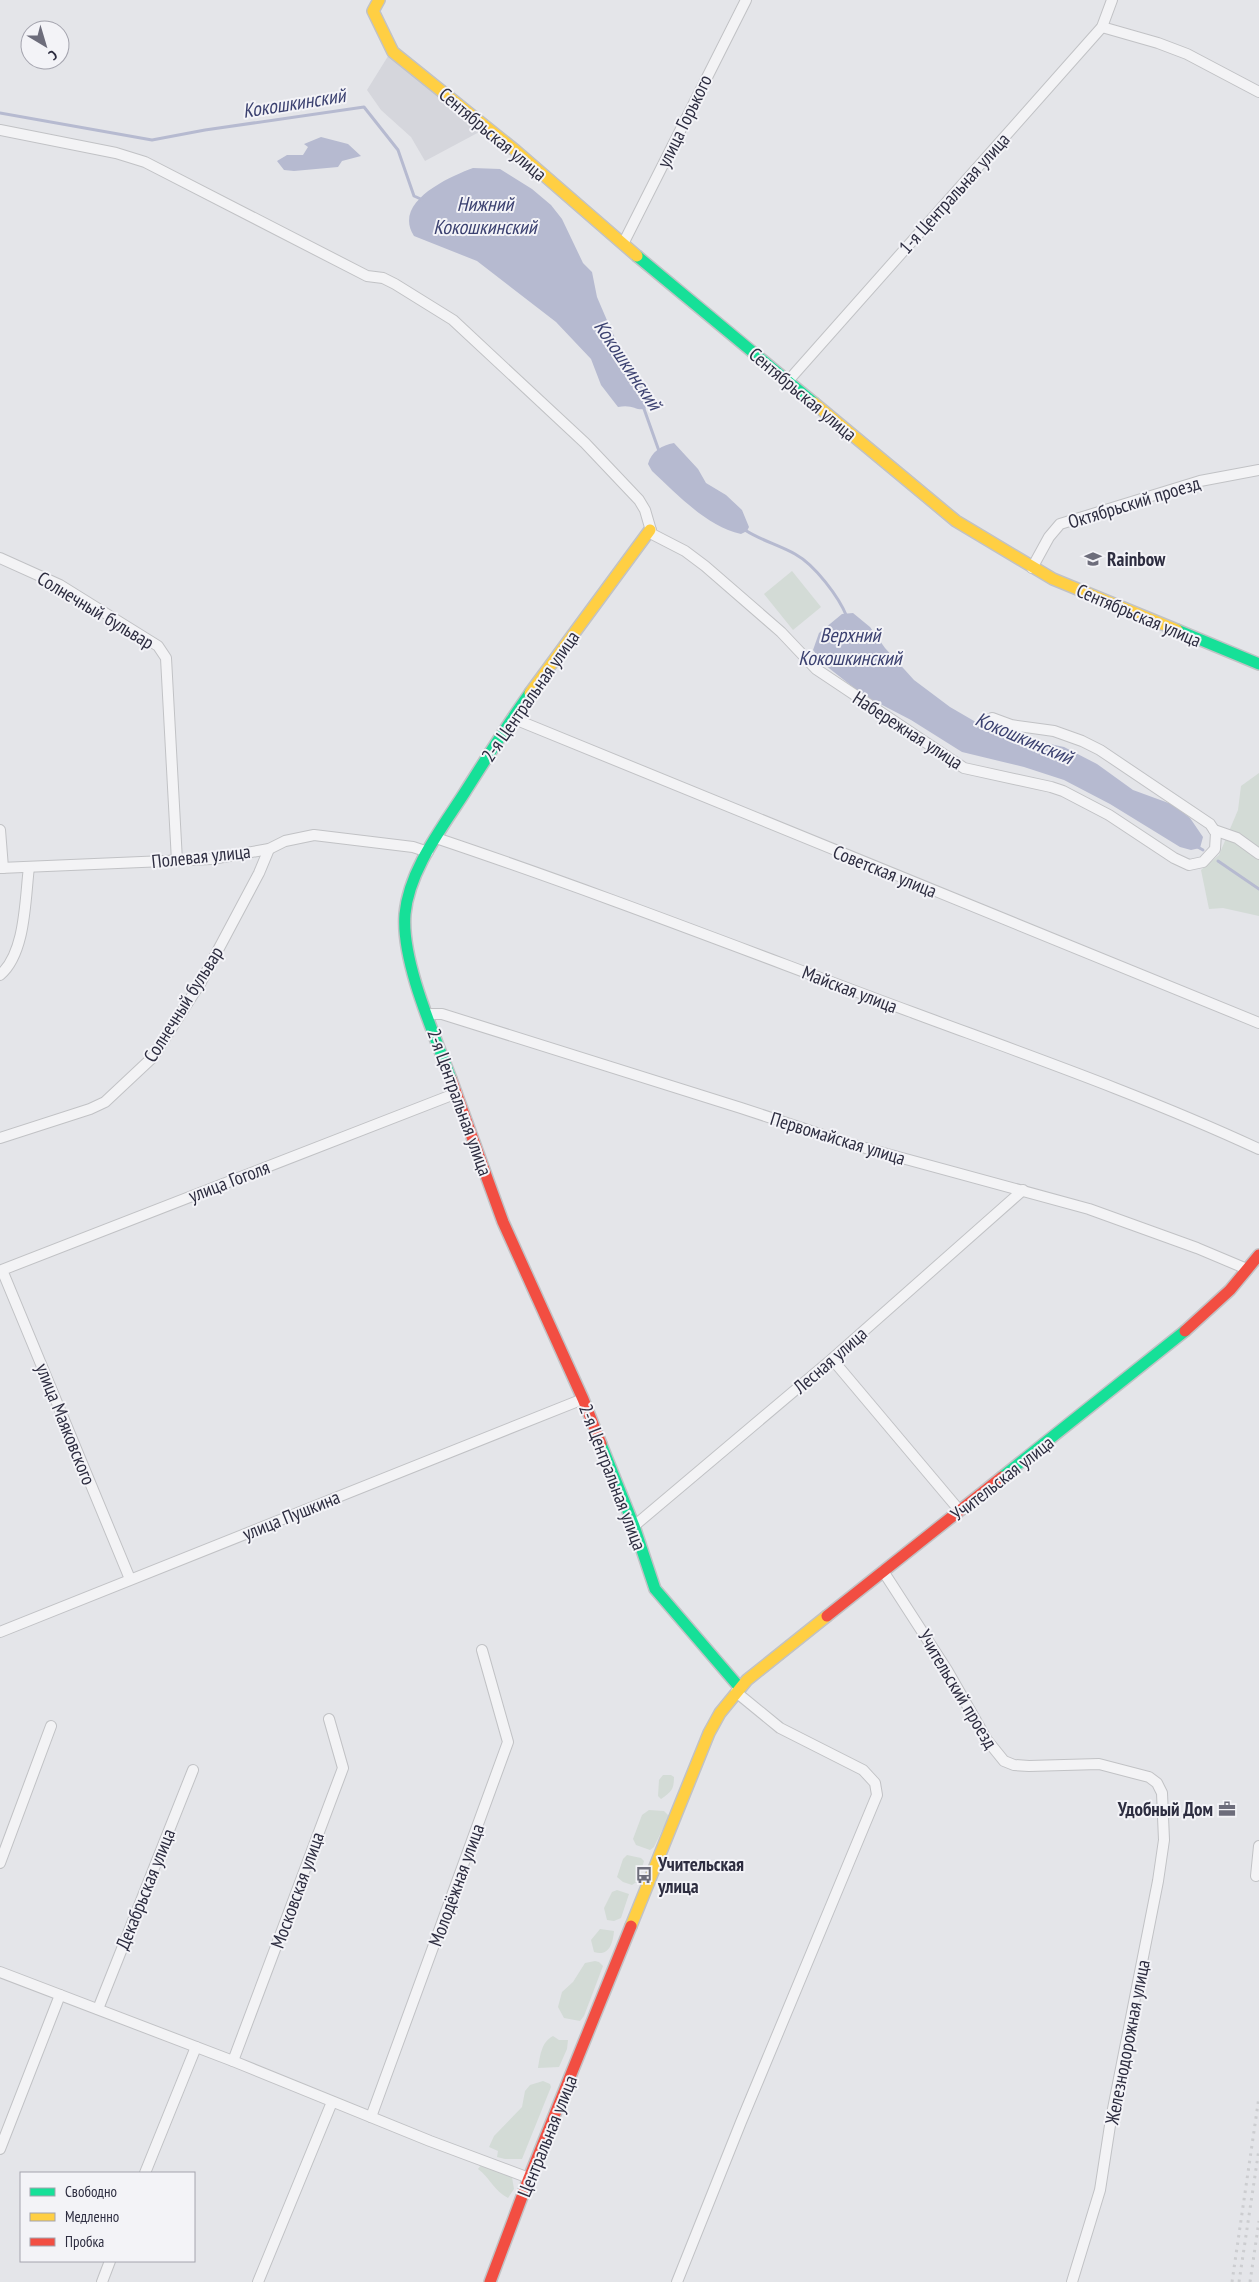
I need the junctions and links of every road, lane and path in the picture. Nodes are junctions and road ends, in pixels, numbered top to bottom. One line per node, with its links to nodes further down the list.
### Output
1 (379, 0): 7 (street, Сентябрьская улица)
2 (746, 0): 7 (street, улица Горького)
3 (1112, 0): 4 (street, 1-я Центральная улица)
4 (1102, 27): 5 (street); 8 (street, 1-я Центральная улица)
5 (1259, 92)
6 (0, 130): 10 (street)
7 (623, 244): 8 (street, Сентябрьская улица)
8 (788, 381): 12 (street, Сентябрьская улица)
9 (1259, 470): 12 (street, Октябрьский проезд)
10 (650, 530): 14 (street, 2-я Центральная улица); 17 (street, Набережная улица)
11 (0, 558): 22 (street, Солнечный бульвар)
12 (1032, 568): 13 (street, Сентябрьская улица)
13 (1259, 664)
14 (512, 718): 18 (street, 2-я Центральная улица); 27 (street, Советская улица)
15 (992, 718): 17 (street)
16 (0, 830): 24 (street)
17 (1215, 834): 21 (street)
18 (436, 838): 20 (street, 2-я Центральная улица); 30 (street, Майская улица)
19 (269, 849): 20 (street, Полевая улица); 22 (street, Полевая улица); 29 (street, Солнечный бульвар)
20 (428, 852): 26 (street, 2-я Центральная улица)
21 (1259, 854)
22 (177, 861): 23 (street, Полевая улица)
23 (30, 867): 24 (street, Полевая улица); 25 (street)
24 (2, 868)
25 (0, 975)
26 (427, 1014): 28 (street, 2-я Центральная улица); 31 (street, Первомайская улица)
27 (1259, 1023)
28 (457, 1093): 33 (street, улица Гоголя); 36 (street, 2-я Центральная улица)
29 (0, 1138)
30 (1259, 1149)
31 (1023, 1190): 34 (street, Первомайская улица); 35 (street, Лесная улица)
32 (1259, 1255): 34 (street, Учительская улица)
33 (2, 1270): 40 (street, улица Маяковского)
34 (1247, 1270): 37 (street, Учительская улица)
35 (832, 1359): 37 (street); 38 (street, Лесная улица)
36 (583, 1399): 38 (street, 2-я Центральная улица); 40 (street, улица Пушкина)
37 (960, 1511): 39 (street, Учительская улица)
38 (634, 1526): 43 (street, 2-я Центральная улица)
39 (883, 1571): 43 (street, Учительская улица); 47 (street, Учительский проезд)
40 (130, 1579): 41 (street, улица Пушкина)
41 (0, 1632)
42 (482, 1650): 58 (street, Молодёжная улица)
43 (738, 1690): 52 (street, Учительская улица); 66 (street)
44 (329, 1718): 56 (street, Московская улица)
45 (51, 1726): 49 (street)
46 (193, 1770): 54 (street, Декабрьская улица)
47 (1162, 1798): 67 (street, Железнодорожная улица)
48 (1259, 1846): 50 (street)
49 (0, 1863)
50 (1256, 1876)
51 (0, 1972): 53 (street)
52 (606, 1990): 61 (street, Центральная улица)
53 (60, 1995): 54 (street); 59 (street)
54 (98, 2009): 55 (street)
55 (196, 2047): 56 (street); 60 (street)
56 (233, 2061): 57 (street)
57 (332, 2102): 58 (street); 64 (street)
58 (372, 2117): 61 (street)
59 (0, 2149)
60 (145, 2172)
61 (529, 2178): 65 (street, Центральная улица)
62 (110, 2262): 63 (street)
63 (102, 2282)
64 (258, 2282)
65 (490, 2282)
66 (677, 2282)
67 (1072, 2282)

